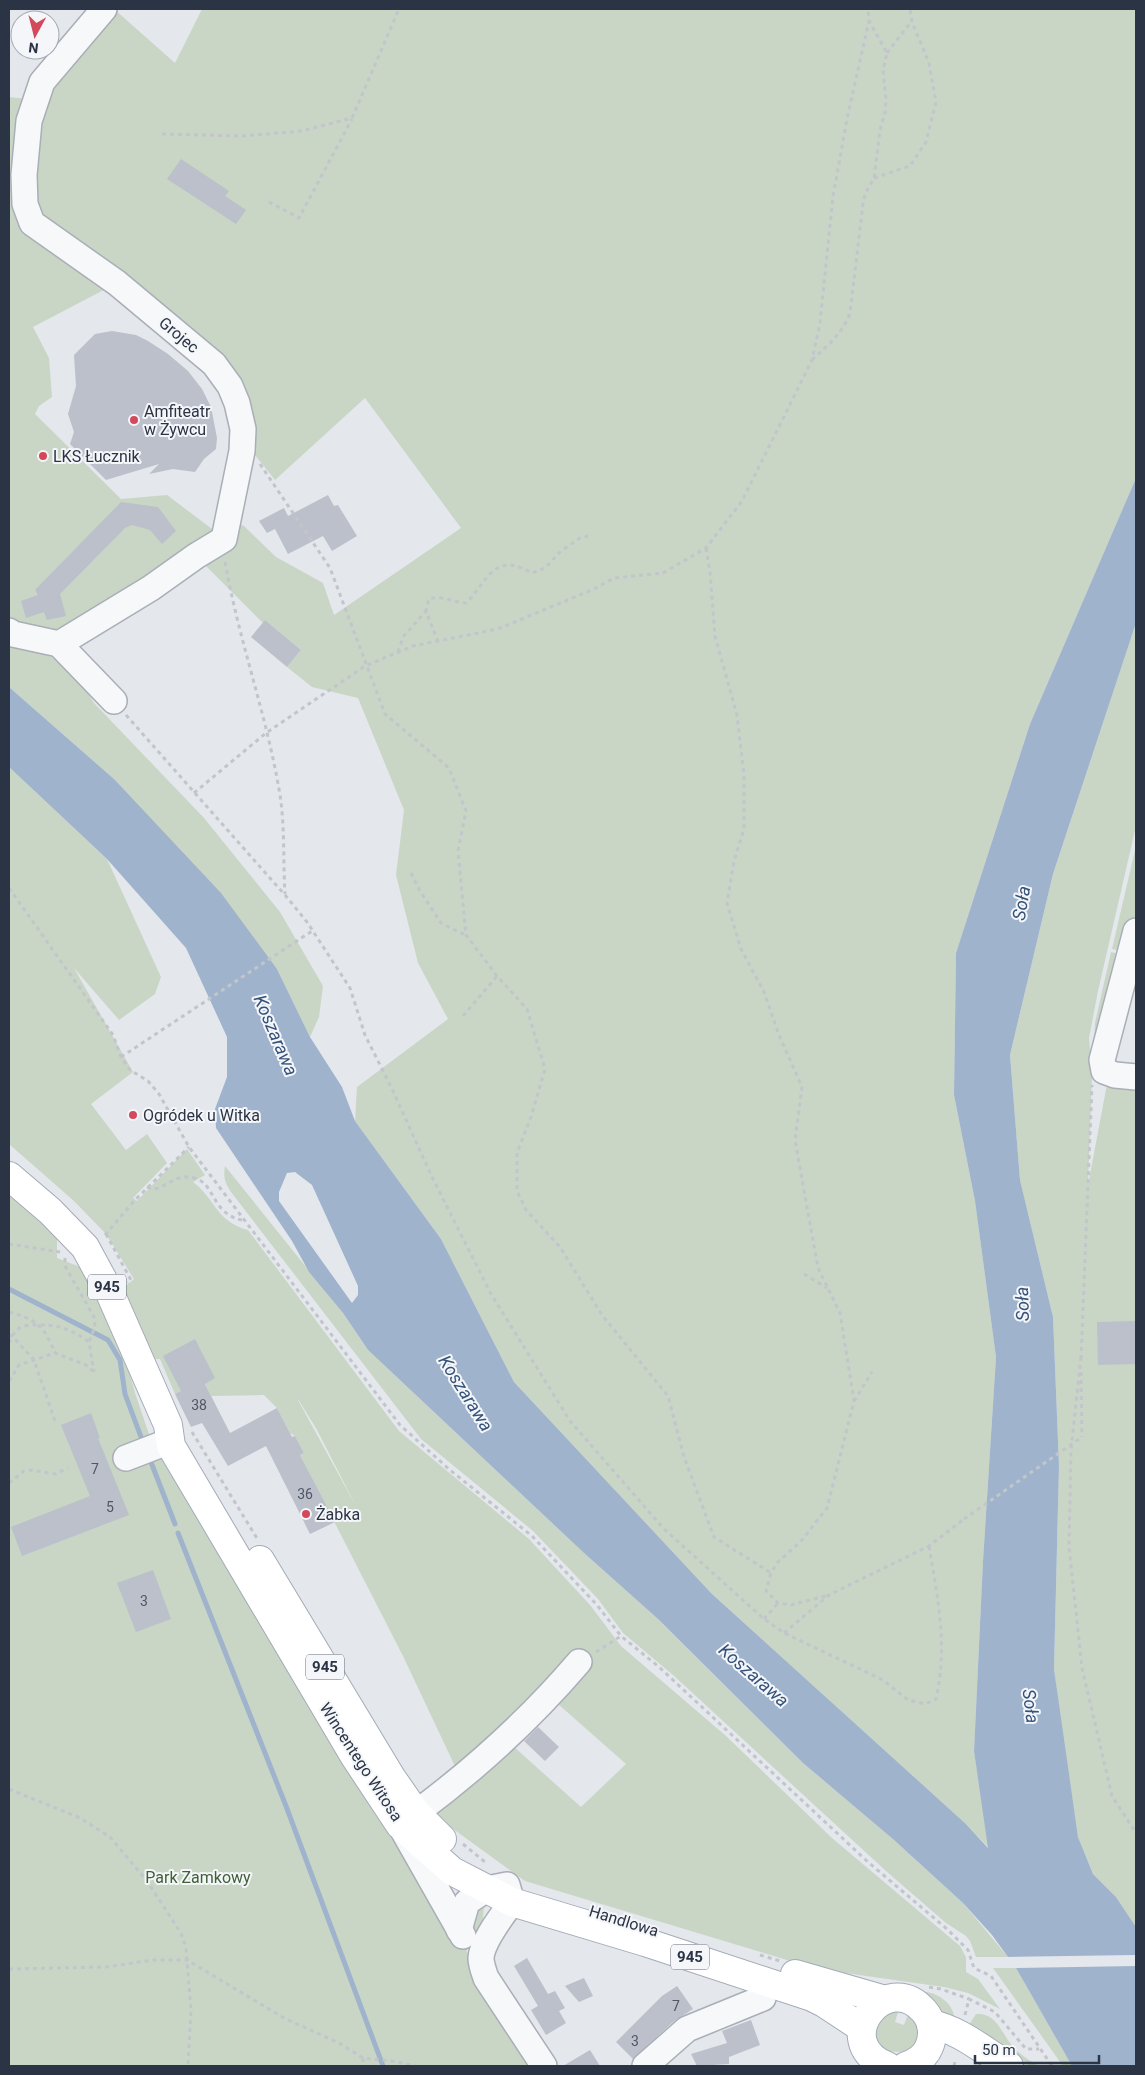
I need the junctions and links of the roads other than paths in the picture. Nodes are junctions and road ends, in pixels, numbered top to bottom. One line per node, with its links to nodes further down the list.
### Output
1 (104, 9): 3 (street, Grojec)
2 (9, 631): 3 (street)
3 (59, 644): 4 (street)
4 (114, 701)
5 (1136, 931): 6 (street)
6 (1136, 1078)
7 (9, 1176): 9 (main road, Wincentego Witosa / 945)
8 (579, 1662): 9 (street)
9 (408, 1819): 10 (main road, Wincentego Witosa / 945); 11 (street)
10 (499, 1885): 11 (street); 12 (street); 14 (main road, Handlowa / 945); 16 (main road, Handlowa / 945)
11 (460, 1930): 12 (street)
12 (486, 1978): 19 (street)
13 (763, 1998): 20 (street)
14 (885, 2000): 15 (main road, 945); 16 (main road)
15 (931, 2024): 17 (main road); 18 (main road)
16 (862, 2028): 18 (main road)
17 (1001, 2062): 18 (main road)
18 (900, 2064)
19 (544, 2066)
20 (646, 2066)

